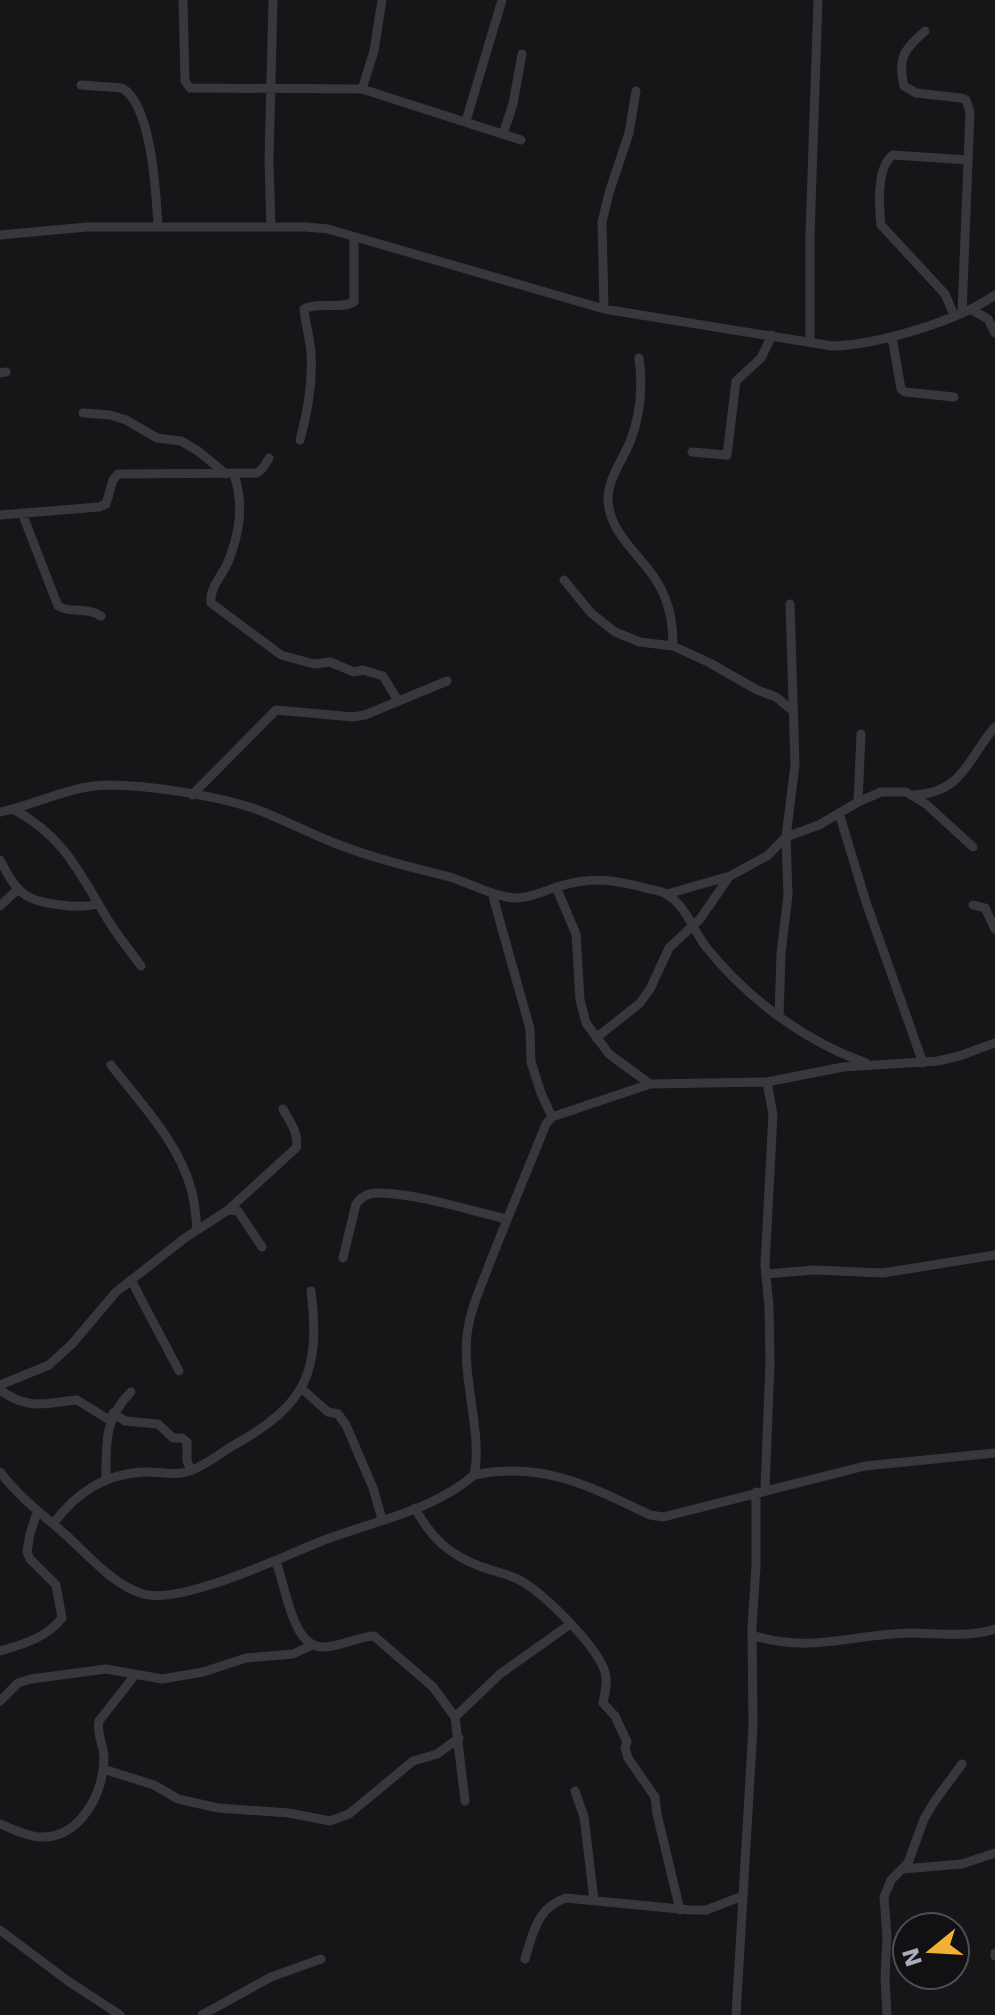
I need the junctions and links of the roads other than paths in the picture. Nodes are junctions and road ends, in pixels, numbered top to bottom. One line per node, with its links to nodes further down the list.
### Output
1 (183, 0): 10 (street)
2 (273, 0): 10 (street)
3 (382, 0): 9 (street)
4 (502, 0): 12 (street)
5 (818, 0): 26 (street)
6 (925, 31): 15 (street)
7 (522, 54): 13 (street)
8 (81, 85): 16 (street)
9 (362, 89): 10 (street); 12 (street)
10 (271, 90): 17 (street)
11 (636, 91): 21 (street)
12 (466, 121): 13 (street)
13 (503, 134): 14 (street)
14 (521, 140)
15 (968, 160): 22 (street); 22 (street)
16 (158, 226): 17 (street); 18 (street)
17 (271, 227): 19 (street)
18 (0, 235)
19 (354, 239): 21 (street); 30 (street)
20 (995, 295): 22 (street)
21 (604, 309): 24 (street)
22 (963, 313): 23 (street); 25 (street)
23 (995, 333)
24 (772, 335): 26 (street); 31 (street)
25 (892, 337): 26 (street); 28 (street)
26 (810, 341)
27 (639, 358): 39 (street)
28 (954, 397)
29 (83, 413): 33 (street)
30 (300, 440)
31 (692, 452)
32 (269, 458): 33 (street)
33 (230, 474): 34 (street); 41 (street)
34 (22, 513): 35 (street); 38 (street)
35 (0, 515)
36 (564, 580): 39 (street)
37 (790, 604): 42 (street)
38 (101, 616)
39 (673, 646): 42 (street)
40 (447, 681): 41 (street)
41 (398, 701): 45 (street)
42 (793, 711): 51 (street)
43 (995, 727): 46 (street)
44 (861, 734): 47 (street)
45 (192, 795): 48 (street); 57 (street)
46 (911, 795): 47 (street); 52 (street)
47 (858, 802): 50 (street)
48 (13, 809): 49 (street); 59 (street)
49 (0, 812)
50 (839, 813): 51 (street); 68 (street)
51 (786, 837): 54 (street); 65 (street)
52 (973, 847)
53 (0, 860): 56 (street)
54 (730, 876): 58 (street); 62 (street)
55 (556, 887): 57 (street); 58 (street); 66 (street)
56 (18, 889): 59 (street); 61 (street)
57 (492, 893): 74 (street)
58 (667, 894): 62 (street)
59 (98, 904): 64 (street)
60 (973, 905): 63 (street)
61 (0, 906)
62 (692, 925): 65 (street); 66 (street)
63 (995, 929)
64 (141, 966)
65 (779, 1016): 70 (street)
66 (596, 1038): 72 (street)
67 (995, 1043): 68 (street)
68 (923, 1063): 70 (street)
69 (111, 1065): 77 (street)
70 (869, 1065): 71 (street)
71 (767, 1082): 72 (street); 81 (street)
72 (650, 1084): 74 (street)
73 (283, 1109): 75 (street)
74 (552, 1117): 76 (street)
75 (228, 1210): 77 (street); 78 (street)
76 (507, 1219): 80 (street); 92 (street)
77 (197, 1229): 82 (street)
78 (262, 1247)
79 (995, 1255): 81 (street)
80 (343, 1258)
81 (766, 1274): 95 (street)
82 (131, 1280): 84 (street); 85 (street)
83 (311, 1291): 86 (street)
84 (179, 1371)
85 (0, 1388): 88 (street)
86 (302, 1389): 90 (street); 98 (street)
87 (131, 1392): 88 (street)
88 (112, 1417): 90 (street); 93 (street)
89 (995, 1453): 95 (street)
90 (191, 1470): 93 (street)
91 (0, 1472): 94 (street)
92 (474, 1475): 95 (street); 96 (street)
93 (106, 1480): 99 (street)
94 (4, 1484): 97 (street)
95 (761, 1491): 103 (street)
96 (415, 1508): 98 (street); 101 (street)
97 (37, 1512): 99 (street); 105 (street)
98 (382, 1519): 100 (street)
99 (53, 1524): 100 (street)
100 (276, 1562): 104 (street)
101 (569, 1625): 108 (street); 119 (street)
102 (995, 1629): 103 (street)
103 (752, 1635): 117 (street)
104 (310, 1646): 106 (street); 108 (street)
105 (0, 1651)
106 (135, 1675): 107 (street); 111 (street)
107 (0, 1701)
108 (455, 1717): 109 (street)
109 (459, 1738): 111 (street); 113 (street)
110 (962, 1764): 116 (street)
111 (103, 1769): 114 (street)
112 (575, 1791): 118 (street)
113 (465, 1801)
114 (0, 1824)
115 (995, 1853): 116 (street)
116 (903, 1869): 126 (street)
117 (743, 1896): 119 (street); 125 (street)
118 (594, 1900): 119 (street); 122 (street)
119 (680, 1910)
120 (0, 1930): 123 (street)
121 (321, 1959): 124 (street)
122 (525, 1959)
123 (120, 2015)
124 (202, 2015)
125 (736, 2015)
126 (887, 2015)

